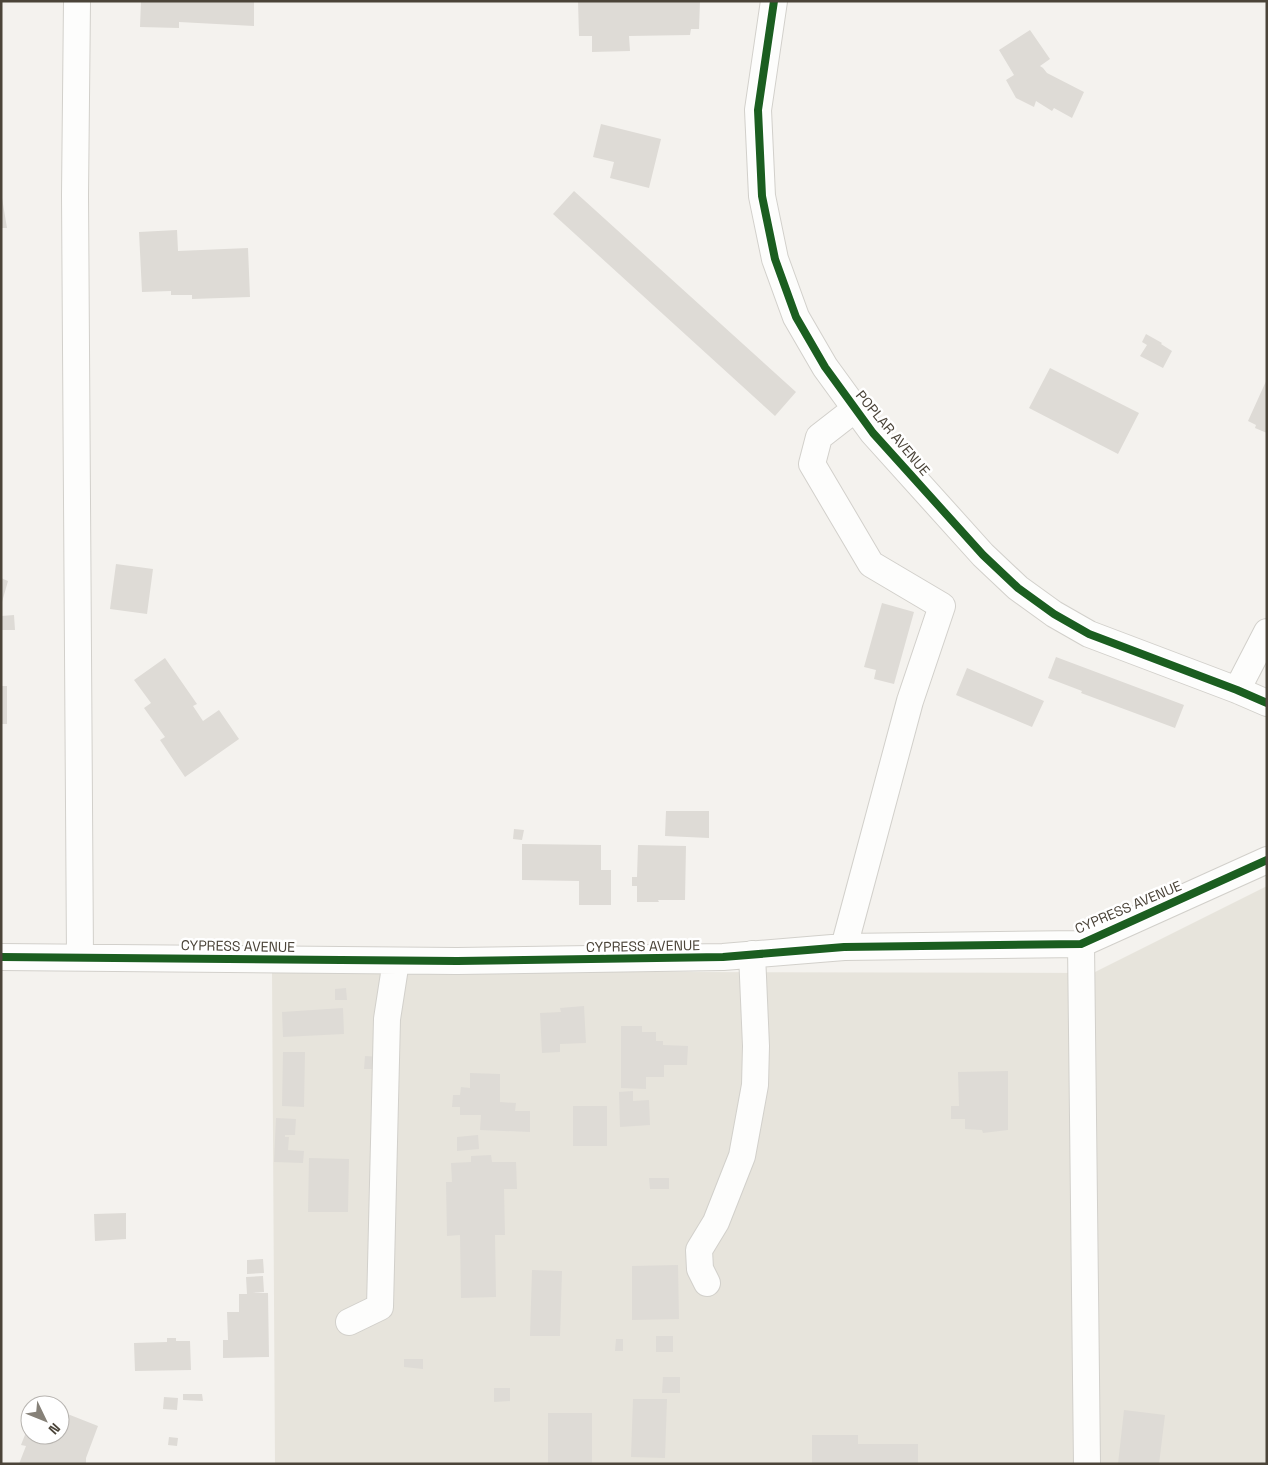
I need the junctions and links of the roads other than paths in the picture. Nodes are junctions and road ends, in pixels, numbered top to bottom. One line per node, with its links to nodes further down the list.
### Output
1 (78, 1): 11 (street)
2 (774, 1): 3 (street, POPLAR AVENUE)
3 (855, 409): 5 (street, POPLAR AVENUE); 8 (street)
4 (1267, 632): 5 (street)
5 (1258, 694)
6 (1267, 860): 7 (street, CYPRESS AVENUE)
7 (1081, 944): 8 (street, CYPRESS AVENUE); 15 (street)
8 (844, 947): 9 (street, CYPRESS AVENUE)
9 (752, 954): 12 (street, CYPRESS AVENUE); 13 (street)
10 (1, 957): 11 (street, CYPRESS AVENUE)
11 (80, 957): 12 (street, CYPRESS AVENUE)
12 (396, 961): 14 (street)
13 (707, 1284)
14 (349, 1322)
15 (1087, 1464)

